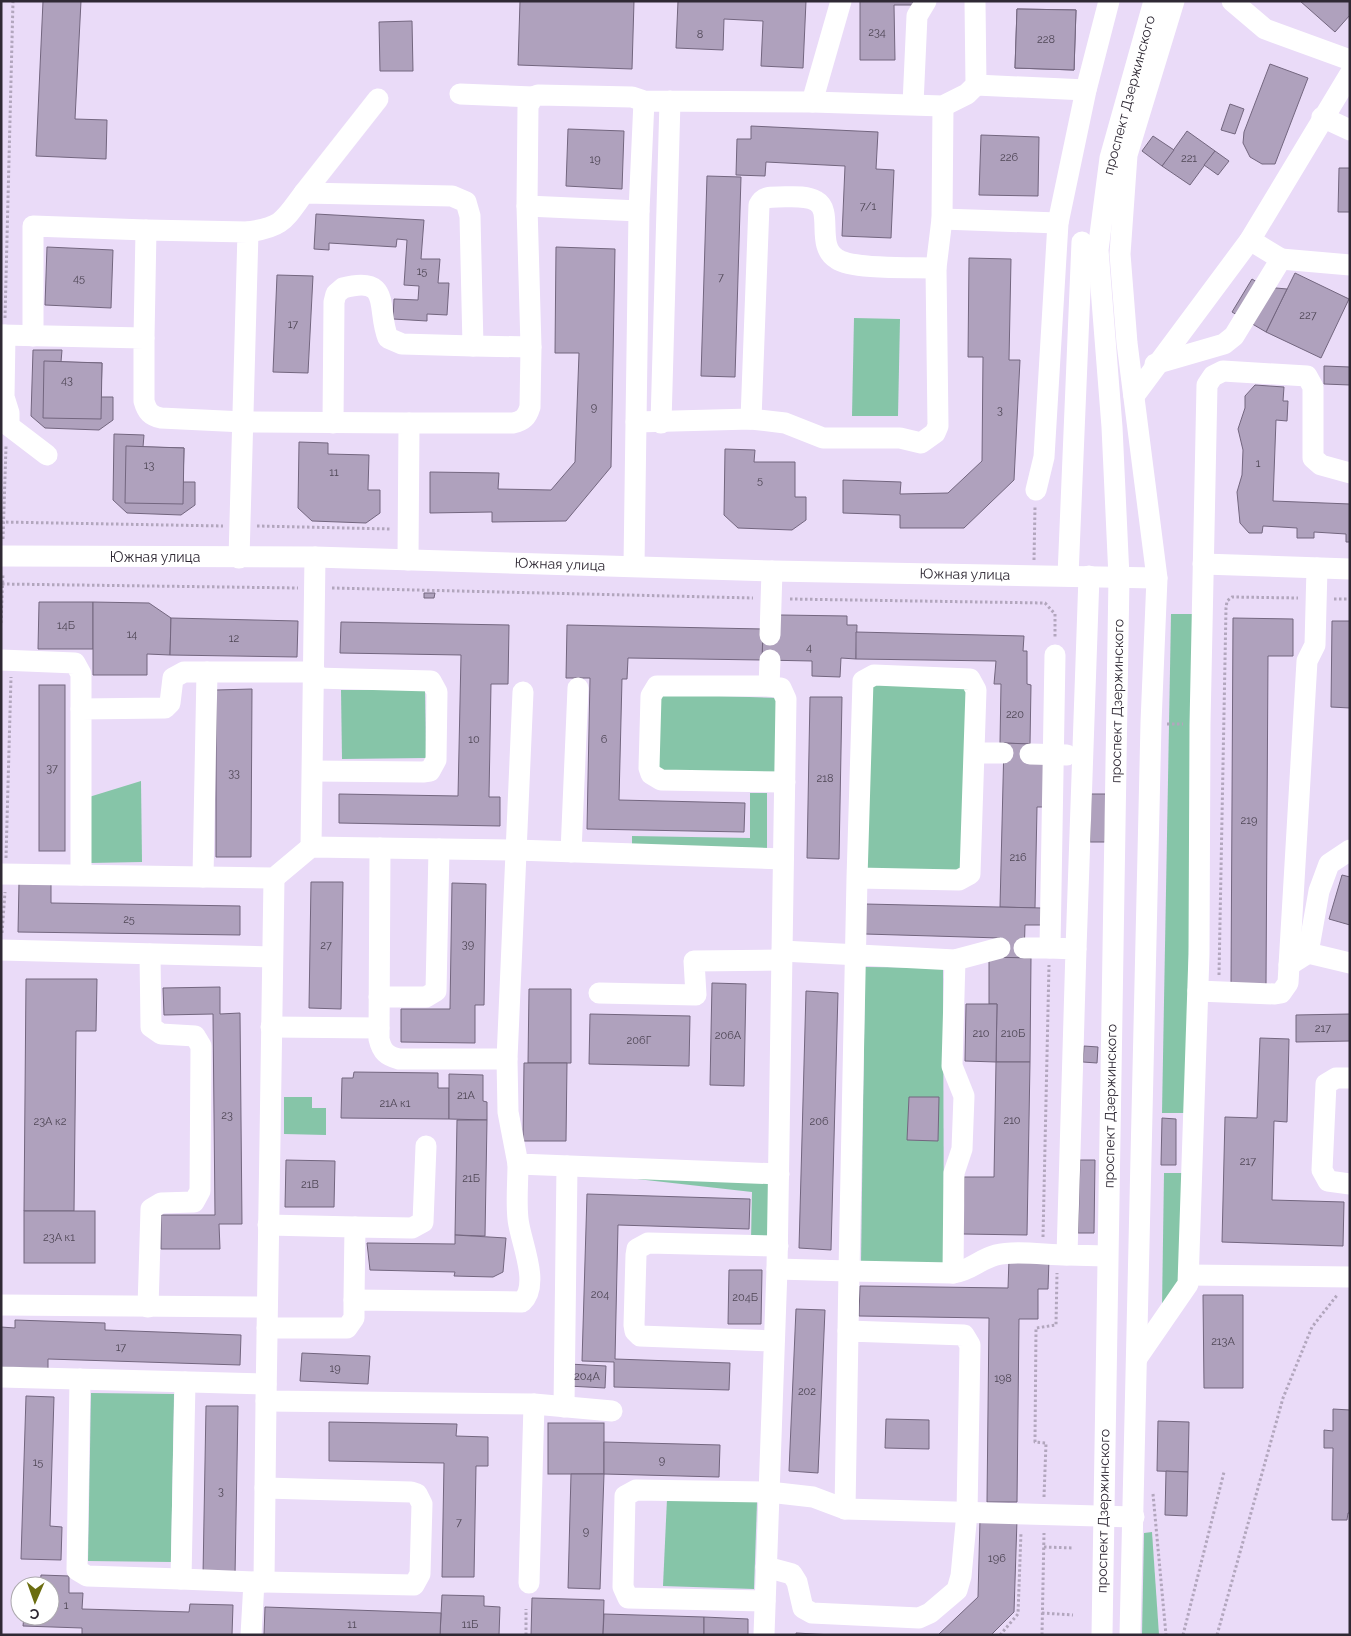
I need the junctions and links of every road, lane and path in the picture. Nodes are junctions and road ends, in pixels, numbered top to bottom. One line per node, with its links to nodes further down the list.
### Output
1 (13, 1): 35 (path)
2 (840, 1): 18 (street)
3 (926, 1): 19 (street)
4 (975, 1): 11 (street)
5 (1109, 1): 12 (street)
6 (1154, 1): 69 (street, проспект Дзержинского)
7 (1174, 1): 41 (street, проспект Дзержинского)
8 (1232, 1): 9 (street)
9 (1350, 60)
10 (1350, 74): 21 (street)
11 (976, 85): 12 (street); 20 (street)
12 (1086, 90): 27 (street)
13 (460, 94): 14 (street)
14 (533, 98): 16 (street); 24 (street)
15 (378, 99): 23 (street)
16 (644, 101): 17 (street); 25 (street)
17 (670, 101): 18 (street); 48 (street)
18 (812, 102): 19 (street)
19 (913, 104): 20 (street)
20 (943, 106): 26 (street)
21 (1322, 118): 22 (street); 30 (street)
22 (1350, 130)
23 (304, 193): 29 (street); 38 (street)
24 (527, 206): 25 (street); 39 (street)
25 (639, 211): 45 (street)
26 (942, 219): 27 (street); 34 (street)
27 (1058, 223): 53 (street)
28 (146, 230): 29 (street); 36 (street); 37 (street)
29 (248, 232): 44 (street)
30 (1250, 240): 32 (street); 40 (street)
31 (1082, 242): 67 (street)
32 (1281, 259): 33 (street); 40 (street)
33 (1350, 265)
34 (936, 268): 43 (street); 43 (street)
35 (3, 335): 36 (street); 49 (street)
36 (33, 336): 37 (street)
37 (144, 338): 44 (street)
38 (473, 346): 39 (street); 46 (street)
39 (531, 347): 47 (street)
40 (1157, 362): 41 (street); 42 (street)
41 (1130, 367): 42 (street, проспект Дзержинского)
42 (1134, 396): 70 (street, проспект Дзержинского)
43 (751, 419): 48 (street)
44 (244, 422): 46 (street); 55 (street)
45 (636, 422): 48 (street); 62 (street)
46 (333, 423): 47 (street)
47 (410, 423): 56 (street)
48 (661, 423)
49 (9, 426): 50 (path); 51 (street)
50 (3, 455): 54 (path)
51 (47, 455)
52 (1350, 473): 61 (street)
53 (1036, 490): 66 (path)
54 (2, 522): 55 (path)
55 (240, 526): 56 (path); 59 (street)
56 (408, 529): 60 (street)
57 (1, 556): 59 (street, Южная улица)
58 (315, 557): 59 (street, Южная улица); 60 (street, Южная улица); 72 (street)
59 (239, 558)
60 (408, 560): 62 (street, Южная улица)
61 (1203, 564): 63 (street); 120 (street)
62 (634, 566): 65 (street, Южная улица)
63 (1317, 568): 64 (street); 74 (street)
64 (1350, 569)
65 (772, 571): 66 (street, Южная улица); 73 (street)
66 (1033, 575): 67 (street, Южная улица); 76 (path)
67 (1068, 576): 68 (street, Южная улица)
68 (1089, 576): 69 (street, Южная улица); 91 (street)
69 (1119, 577): 70 (street); 137 (street, проспект Дзержинского)
70 (1157, 578): 149 (street, проспект Дзержинского)
71 (2, 584): 72 (path)
72 (315, 588): 73 (path); 82 (street)
73 (771, 598): 76 (path); 77 (street)
74 (1317, 599): 75 (path); 119 (street); 121 (path)
75 (1350, 599)
76 (1032, 602): 78 (path)
77 (770, 635)
78 (1055, 655): 90 (street)
79 (6, 660): 86 (street); 101 (path)
80 (770, 660): 83 (street)
81 (207, 672): 82 (street); 86 (street); 103 (street)
82 (315, 675): 92 (street); 92 (street)
83 (769, 686): 93 (street); 93 (street)
84 (578, 688): 99 (street)
85 (523, 692): 97 (street)
86 (81, 709): 102 (street)
87 (974, 752): 88 (street); 105 (street); 105 (street)
88 (1003, 753)
89 (1030, 754): 90 (street)
90 (1054, 754): 91 (street); 109 (street)
91 (1082, 756): 110 (street)
92 (313, 771): 94 (street)
93 (785, 782): 100 (street)
94 (311, 847): 95 (street); 104 (street)
95 (380, 848): 96 (street); 123 (street)
96 (439, 849): 97 (street); 123 (street)
97 (516, 850): 99 (street); 126 (street)
98 (1350, 850): 112 (street)
99 (571, 852): 100 (street)
100 (783, 859): 115 (street)
101 (4, 874): 102 (street); 106 (path)
102 (81, 875): 103 (street)
103 (203, 877): 104 (street)
104 (274, 878): 116 (street)
105 (858, 878): 114 (street)
106 (2, 937)
107 (1000, 948): 117 (street)
108 (1024, 948): 109 (street)
109 (1050, 948): 110 (street); 136 (path)
110 (1076, 949): 136 (street)
111 (1, 950): 113 (street)
112 (1308, 953): 118 (street); 119 (street)
113 (150, 954): 116 (street); 145 (street)
114 (856, 954): 115 (street); 117 (street); 139 (street)
115 (782, 956): 122 (street); 131 (street)
116 (272, 957): 124 (street)
117 (955, 960): 140 (street)
118 (1350, 963)
119 (1289, 965): 121 (street)
120 (1198, 991): 121 (street); 141 (street)
121 (1219, 993)
122 (599, 994)
123 (379, 997): 125 (street)
124 (271, 1027): 125 (street); 133 (street)
125 (379, 1028): 126 (street)
126 (507, 1059): 129 (street)
127 (1350, 1078): 132 (street)
128 (426, 1146): 134 (street)
129 (518, 1164): 130 (street); 143 (street)
130 (567, 1166): 131 (street); 155 (street)
131 (779, 1174): 135 (street)
132 (1350, 1184)
133 (268, 1225): 134 (street); 146 (street)
134 (355, 1227): 143 (street)
135 (778, 1246): 138 (street); 148 (street)
136 (1062, 1255): 137 (street); 140 (street); 163 (path)
137 (1107, 1256): 164 (street, проспект Дзержинского)
138 (777, 1269): 139 (street); 148 (street)
139 (849, 1270): 140 (street); 147 (street)
140 (952, 1273)
141 (1189, 1275): 142 (street); 149 (street)
142 (1344, 1285): 186 (path)
143 (354, 1300): 146 (street)
144 (1, 1304): 145 (street)
145 (148, 1307): 146 (street)
146 (267, 1318): 153 (street)
147 (848, 1331): 161 (street); 162 (street)
148 (774, 1341): 160 (street)
149 (1137, 1358): 165 (street, проспект Дзержинского)
150 (1, 1377): 151 (street)
151 (80, 1379): 152 (street); 170 (street)
152 (185, 1382): 153 (street); 170 (street)
153 (266, 1392): 154 (street); 159 (street)
154 (534, 1404): 155 (street); 172 (street)
155 (564, 1407): 156 (street)
156 (612, 1411)
157 (1224, 1472): 185 (path)
158 (1151, 1484): 184 (path)
159 (265, 1488): 171 (street); 171 (street)
160 (769, 1492): 161 (street); 169 (street); 173 (street)
161 (845, 1509): 162 (street)
162 (968, 1513): 163 (street); 169 (street)
163 (1044, 1515): 164 (street); 167 (path)
164 (1103, 1517): 165 (street); 182 (street, проспект Дзержинского)
165 (1134, 1517): 183 (street, проспект Дзержинского)
166 (1021, 1523): 180 (path)
167 (1044, 1547): 168 (path); 175 (path)
168 (1074, 1548)
169 (766, 1567): 173 (street)
170 (181, 1579): 171 (street)
171 (259, 1582): 177 (street)
172 (528, 1583)
173 (765, 1601): 179 (street)
174 (526, 1609): 178 (path)
175 (1042, 1613): 176 (path); 181 (path)
176 (1073, 1615)
177 (251, 1635)
178 (526, 1635)
179 (764, 1635)
180 (1000, 1635)
181 (1042, 1635)
182 (1102, 1635)
183 (1130, 1635)
184 (1166, 1635)
185 (1183, 1635)
186 (1216, 1635)

